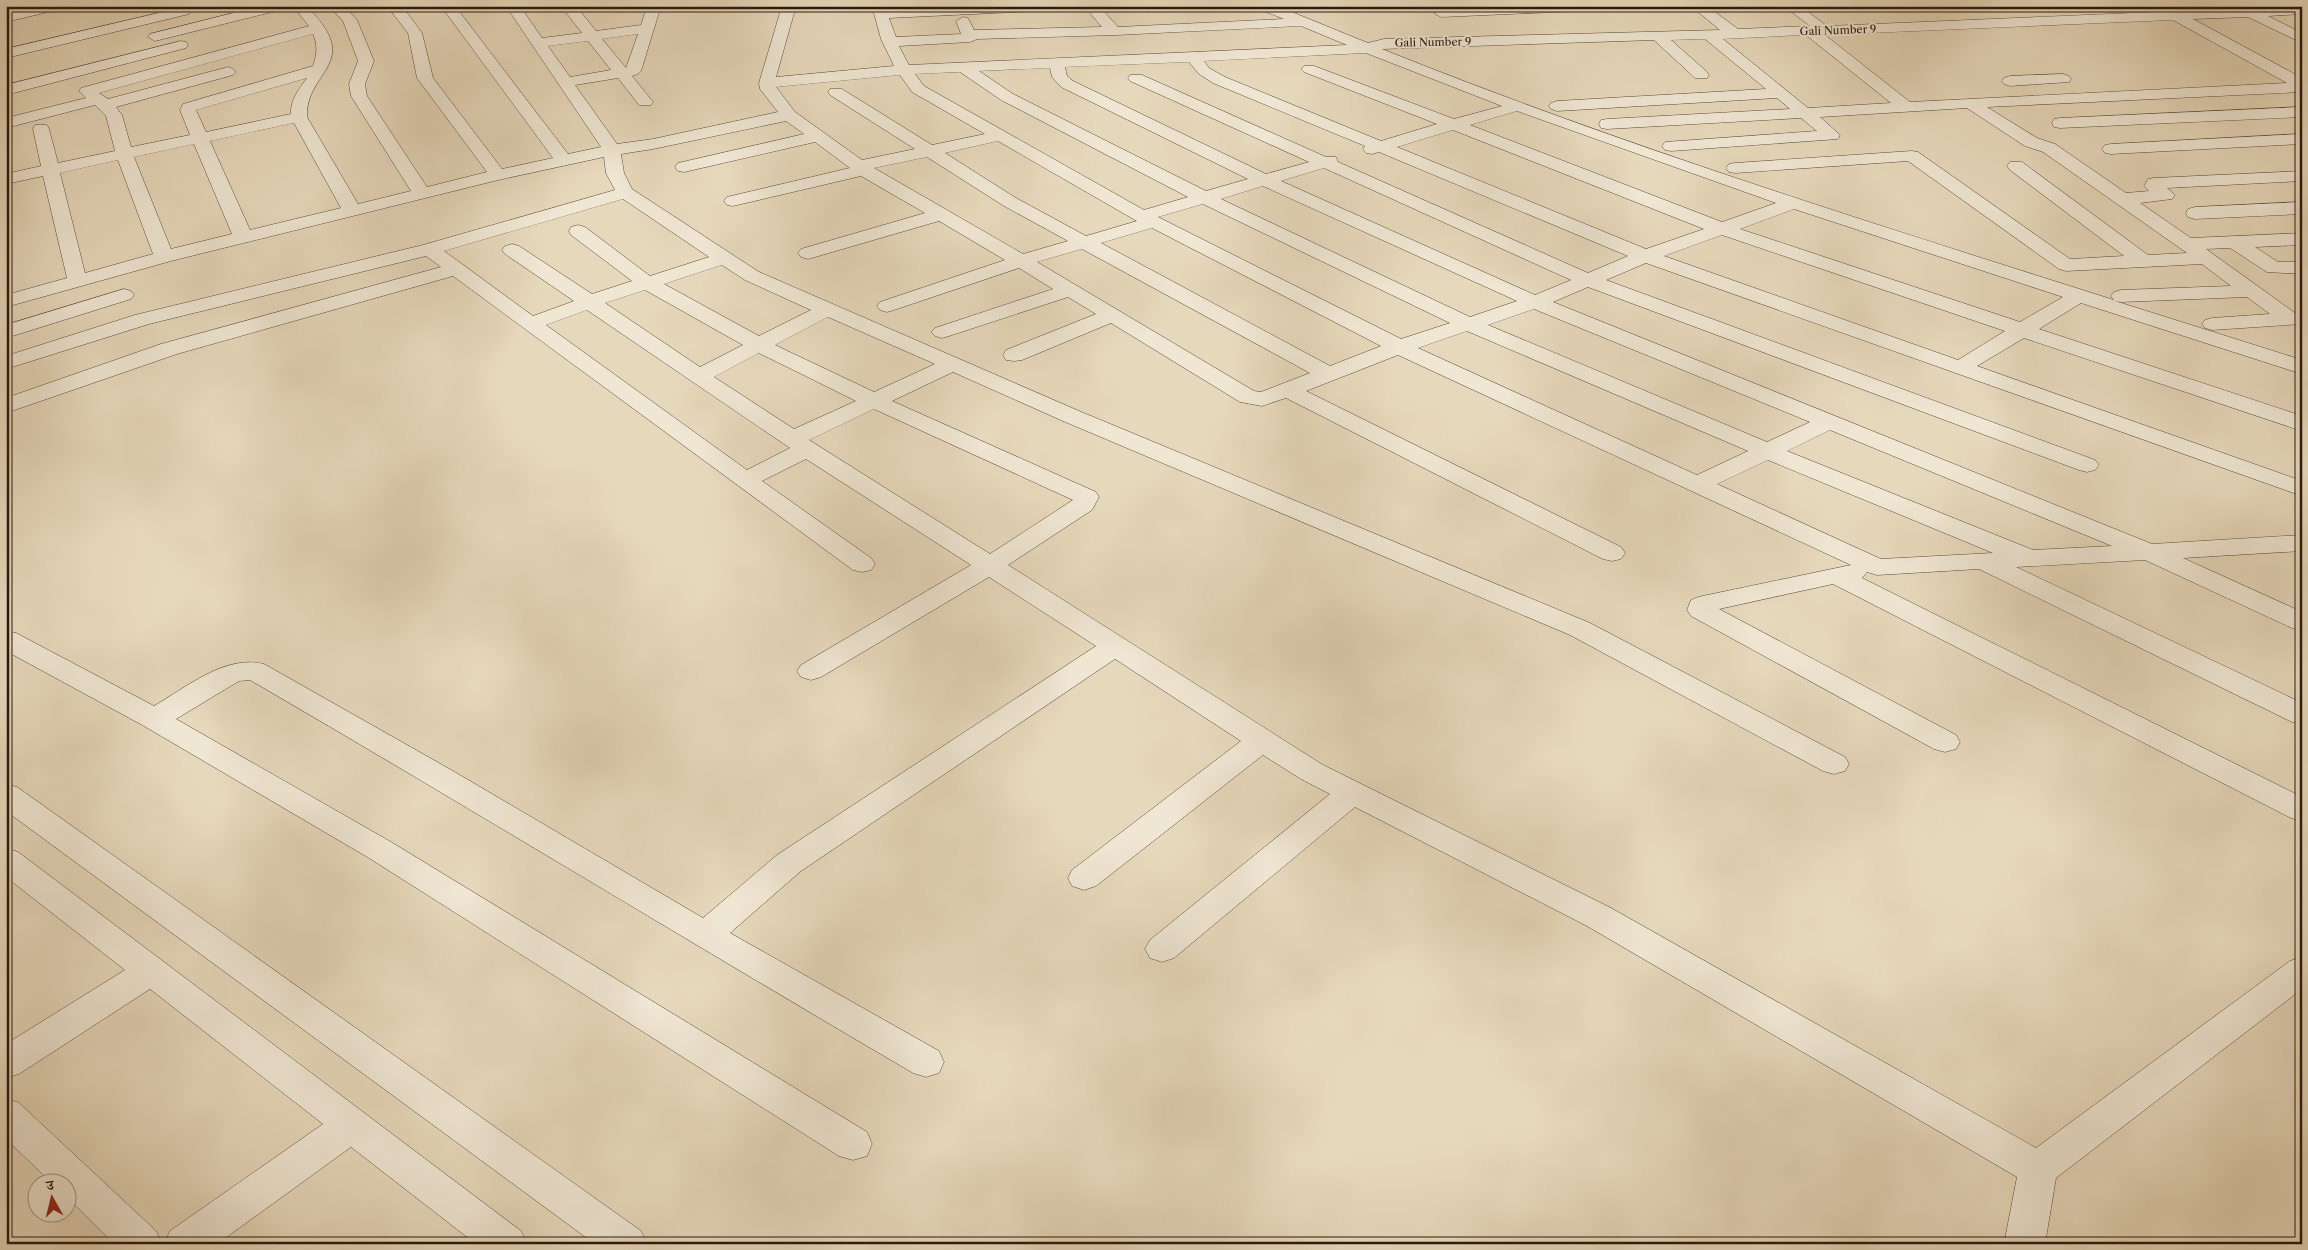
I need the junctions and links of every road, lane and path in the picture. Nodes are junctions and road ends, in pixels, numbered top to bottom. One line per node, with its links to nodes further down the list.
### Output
1 (56, 6): 28 (street)
2 (279, 6): 50 (street)
3 (336, 6): 112 (street)
4 (394, 6): 107 (street)
5 (448, 6): 100 (street)
6 (513, 6): 43 (street)
7 (568, 6): 38 (street)
8 (654, 6): 32 (street)
9 (789, 6): 66 (street)
10 (1057, 6): 23 (street)
11 (1091, 6): 33 (street)
12 (1264, 6): 26 (street)
13 (1601, 6): 20 (street)
14 (1698, 6): 35 (street)
15 (1791, 6): 34 (street)
16 (2008, 6): 29 (street)
17 (2158, 6): 27 (street)
18 (194, 8): 47 (street)
19 (304, 9): 31 (street); 68 (street)
20 (1438, 9): 42 (street)
21 (879, 10): 23 (street); 41 (street)
22 (2302, 10): 25 (street, Gali Number 9)
23 (958, 11): 36 (street)
24 (1928, 11): 30 (street)
25 (2250, 12): 27 (street, Gali Number 9); 40 (street)
26 (1300, 14): 33 (street); 45 (street)
27 (2174, 15): 29 (street, Gali Number 9); 58 (street)
28 (6, 18)
29 (2033, 21): 30 (street, Gali Number 9)
30 (1950, 25): 34 (street, Gali Number 9)
31 (318, 28): 44 (street); 76 (street)
32 (648, 28): 38 (street); 59 (street)
33 (1116, 31): 36 (street)
34 (1818, 31): 35 (street, Gali Number 9); 78 (street)
35 (1735, 34): 37 (street, Gali Number 9)
36 (970, 35): 41 (street)
37 (1709, 35): 39 (street, Gali Number 9); 70 (street)
38 (592, 36): 43 (street); 59 (street)
39 (1658, 36): 42 (street, Gali Number 9); 60 (street)
40 (2302, 39)
41 (891, 42): 55 (street)
42 (1465, 42): 45 (street, Gali Number 9)
43 (539, 44): 65 (street)
44 (324, 46): 46 (street); 53 (street)
45 (1373, 46): 48 (street, Gali Number 9); 74 (street); 75 (street)
46 (304, 51)
47 (6, 54)
48 (1193, 57): 49 (street, Gali Number 9); 95 (street)
49 (1057, 64): 51 (street, Gali Number 9); 110 (street)
50 (34, 68)
51 (964, 68): 55 (street, Gali Number 9); 113 (street)
52 (238, 69): 76 (street)
53 (320, 69): 77 (street); 83 (street)
54 (1310, 69): 87 (street)
55 (904, 70): 66 (street, Gali Number 9); 90 (street)
56 (2302, 71): 58 (street)
57 (2247, 72): 58 (street)
58 (2276, 72): 67 (street)
59 (622, 73): 65 (street); 72 (street)
60 (1701, 75)
61 (2128, 77): 71 (street)
62 (1136, 78): 101 (street)
63 (2079, 79): 64 (street)
64 (2010, 81)
65 (566, 82): 96 (street)
66 (768, 83): 81 (street)
67 (2302, 86): 71 (street)
68 (6, 90)
69 (836, 92): 98 (street)
70 (1781, 93): 75 (street); 79 (street)
71 (2154, 93): 73 (street); 82 (street)
72 (645, 102)
73 (1969, 103): 78 (street); 114 (street)
74 (1518, 106): 87 (street); 116 (street)
75 (1557, 106): 85 (street)
76 (105, 107): 77 (street); 84 (street); 99 (street)
77 (189, 107): 91 (street)
78 (1906, 107): 79 (street)
79 (1804, 112): 85 (street); 94 (street)
80 (2302, 112): 82 (street)
81 (789, 115): 89 (street); 96 (street)
82 (2192, 116): 86 (street); 93 (street)
83 (299, 117): 91 (street); 118 (street)
84 (6, 123)
85 (1607, 124): 94 (street)
86 (2060, 124)
87 (1452, 126): 95 (street); 123 (street)
88 (41, 129): 106 (street)
89 (819, 136): 103 (street); 104 (street)
90 (1000, 136): 98 (street); 121 (street)
91 (201, 138): 99 (street); 125 (street)
92 (2302, 139): 93 (street)
93 (2235, 142): 97 (street)
94 (1671, 146): 105 (street)
95 (1378, 147): 101 (street); 133 (street)
96 (617, 149): 100 (street); 111 (street)
97 (2111, 149)
98 (930, 152): 104 (street); 127 (street)
99 (125, 155): 106 (street); 134 (street)
100 (564, 161): 107 (street)
101 (1322, 163): 110 (street); 143 (street)
102 (2016, 166): 138 (street)
103 (684, 167)
104 (862, 168): 115 (street); 120 (street)
105 (1736, 168): 138 (street); 149 (street)
106 (51, 170): 109 (street); 142 (street)
107 (498, 176): 112 (street)
108 (2302, 176): 114 (street)
109 (6, 179)
110 (1264, 180): 113 (street); 152 (street)
111 (621, 187): 122 (street); 130 (street); 135 (street)
112 (422, 194): 118 (street)
113 (1205, 198): 121 (street); 158 (street)
114 (2122, 199): 129 (street)
115 (733, 201)
116 (1792, 204): 123 (street); 148 (street)
117 (2302, 208): 119 (street)
118 (353, 212): 125 (street)
119 (2195, 213)
120 (939, 215): 132 (street); 137 (street)
121 (1148, 219): 127 (street); 165 (street)
122 (457, 223)
123 (1724, 230): 133 (street); 161 (street)
124 (578, 231): 144 (street)
125 (243, 237): 134 (street)
126 (2302, 238): 128 (street)
127 (1082, 242): 137 (street); 173 (street)
128 (2234, 242): 129 (street); 139 (street)
129 (2187, 244): 136 (street)
130 (429, 249): 140 (street); 156 (street)
131 (512, 250): 151 (street)
132 (808, 252)
133 (1646, 256): 143 (street); 172 (street)
134 (164, 257): 141 (street)
135 (725, 258): 144 (street); 154 (street)
136 (2207, 258): 138 (street); 146 (street)
137 (1020, 261): 145 (street); 153 (street)
138 (2144, 261)
139 (2302, 268)
140 (457, 270): 159 (street); 166 (street)
141 (107, 272): 142 (street); 147 (street)
142 (77, 280): 150 (street)
143 (1588, 280): 152 (street); 182 (street)
144 (647, 283): 151 (street); 164 (street)
145 (1068, 290): 155 (street); 163 (street)
146 (2250, 290): 149 (street); 157 (street)
147 (124, 295): 156 (street); 162 (street)
148 (2079, 296): 161 (street); 171 (street)
149 (2121, 296): 160 (street)
150 (6, 301)
151 (589, 302): 159 (street); 174 (street)
152 (1535, 302): 158 (street); 178 (street)
153 (887, 306)
154 (828, 309): 164 (street); 170 (street)
155 (1113, 315): 168 (street); 175 (street)
156 (142, 319): 166 (street); 169 (street)
157 (2296, 319): 160 (street)
158 (1466, 323): 165 (street); 181 (street)
159 (531, 324): 183 (street)
160 (2212, 324): 167 (street)
161 (2022, 330): 172 (street); 179 (street)
162 (6, 332)
163 (942, 332)
164 (759, 345): 174 (street); 176 (street)
165 (1398, 347): 173 (street); 184 (street)
166 (169, 349): 177 (street)
167 (2302, 352)
168 (1014, 355)
169 (6, 363)
170 (953, 364): 176 (street); 205 (street)
171 (2302, 367)
172 (1959, 368): 185 (street)
173 (1328, 374): 175 (street)
174 (699, 376): 180 (street)
175 (1287, 390): 189 (street)
176 (874, 401): 180 (street); 194 (street)
177 (6, 406)
178 (1829, 422): 181 (street); 188 (street)
179 (2302, 424)
180 (800, 444): 183 (street); 194 (street)
181 (1767, 451): 184 (street); 190 (street)
182 (2087, 465)
183 (746, 480): 193 (street)
184 (1698, 484): 195 (street)
185 (2302, 490)
186 (2302, 543): 187 (street)
187 (2263, 545): 188 (street); 192 (street)
188 (2147, 551): 190 (street); 197 (street)
189 (1612, 553)
190 (2030, 558): 191 (street)
191 (1982, 561): 195 (street); 201 (street)
192 (2302, 561)
193 (862, 564)
194 (989, 566): 199 (street); 200 (street)
195 (1877, 566): 196 (street)
196 (1837, 576): 204 (street); 208 (street)
197 (2302, 622)
198 (6, 639): 202 (street)
199 (1115, 646): 203 (street); 211 (street)
200 (812, 671)
201 (2302, 715)
202 (154, 719): 211 (street); 219 (street)
203 (1262, 740): 206 (street); 210 (street)
204 (1945, 742)
205 (1834, 764)
206 (1353, 792): 212 (street); 220 (street)
207 (6, 794): 224 (street)
208 (2302, 810)
209 (6, 860): 213 (street)
210 (1084, 878)
211 (705, 935): 215 (street)
212 (1162, 949)
213 (151, 970): 216 (street); 218 (street)
214 (2291, 978): 220 (street)
215 (926, 1062)
216 (6, 1063)
217 (6, 1114): 221 (street)
218 (352, 1125): 222 (street); 223 (street)
219 (853, 1144)
220 (2038, 1169): 225 (street)
221 (142, 1244)
222 (184, 1244)
223 (507, 1244)
224 (627, 1244)
225 (2024, 1244)

